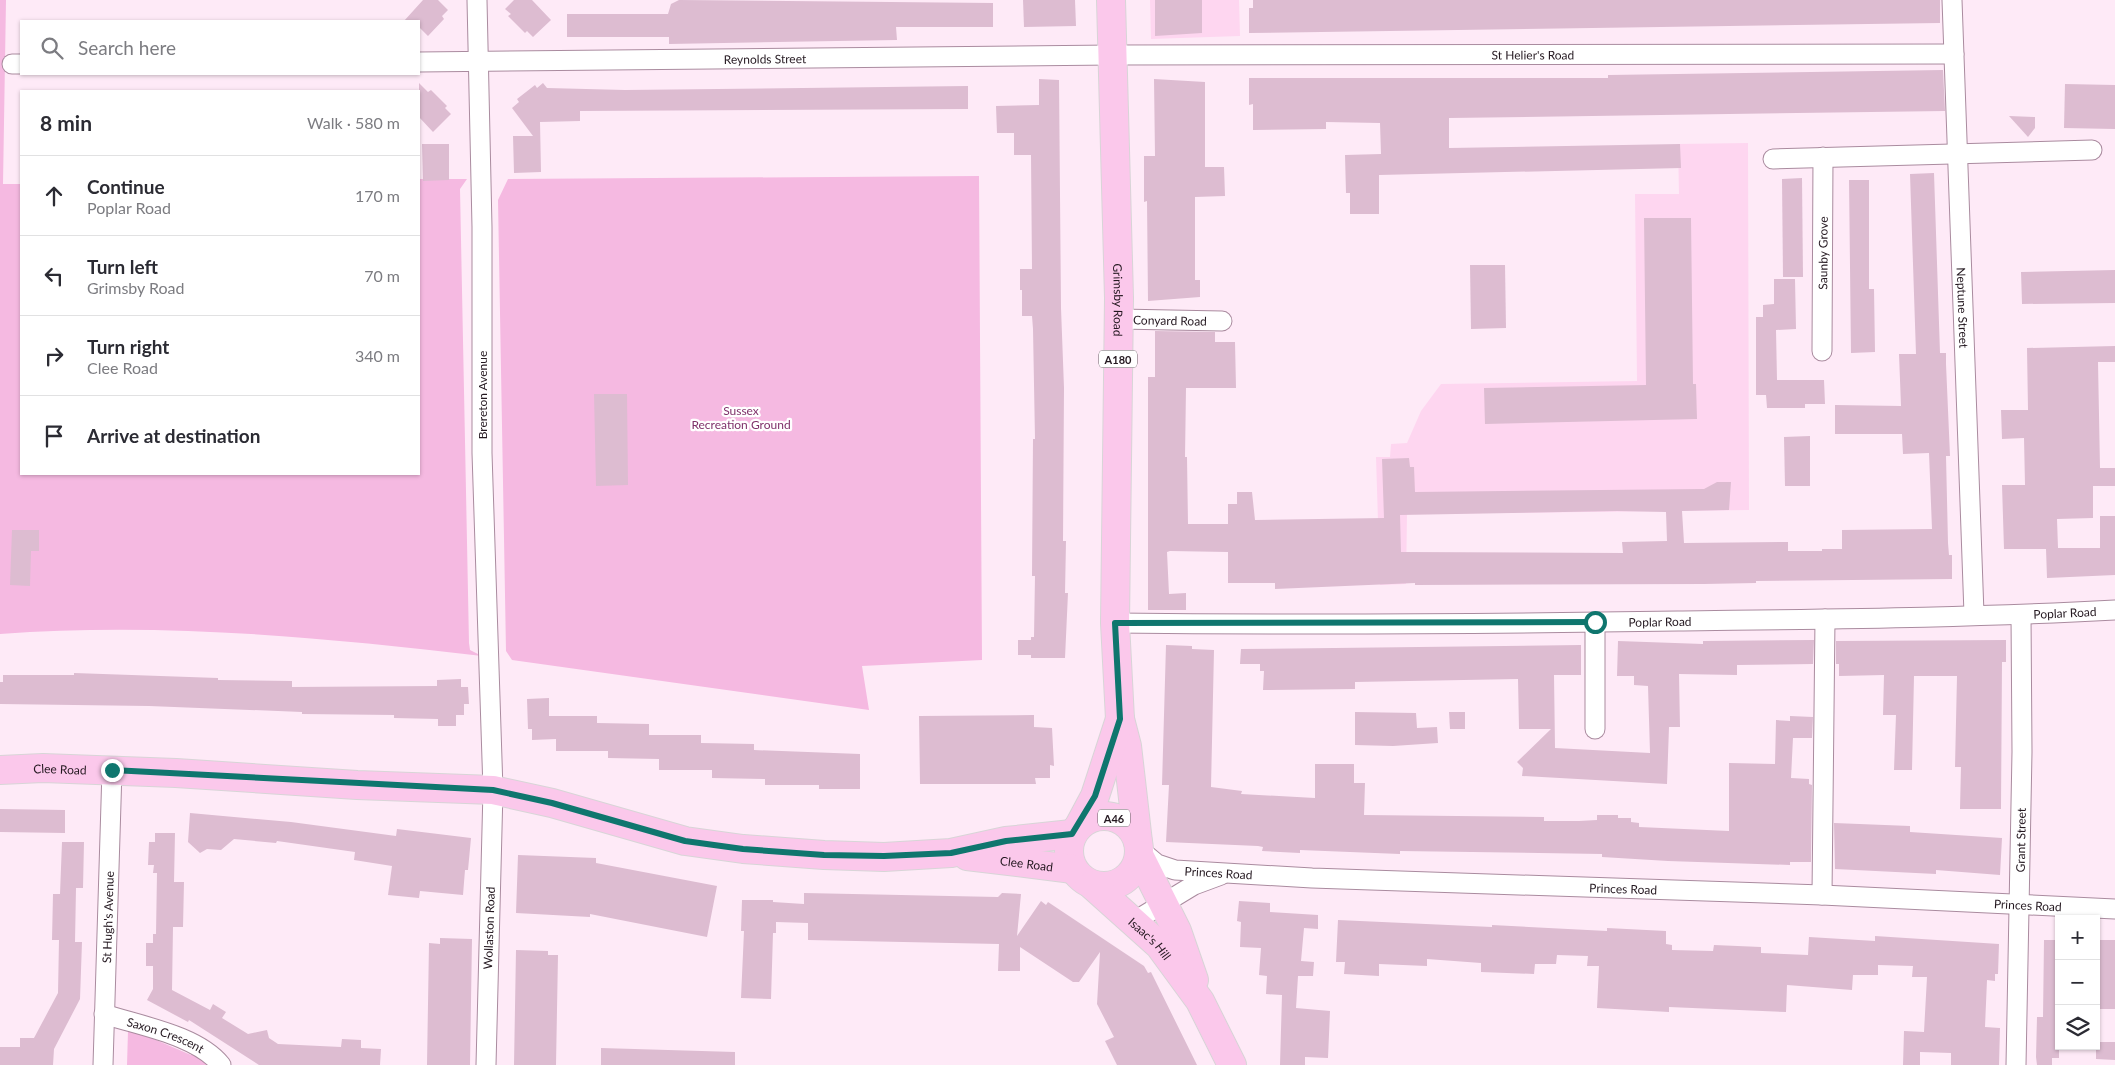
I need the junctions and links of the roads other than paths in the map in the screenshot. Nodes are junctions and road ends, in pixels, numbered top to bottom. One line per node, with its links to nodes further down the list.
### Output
1 (477, 0): 7 (street, Brereton Avenue)
2 (1111, 0): 5 (main road, Grimsby Road / A180)
3 (1952, 0): 4 (street, Neptune Street)
4 (1954, 54): 5 (street, St Helier's Road); 9 (street, Neptune Street)
5 (1112, 55): 7 (street, Reynolds Street); 12 (main road, Grimsby Road / A180)
6 (420, 62): 7 (street, Reynolds Street)
7 (478, 62): 25 (street, Brereton Avenue)
8 (2092, 150): 9 (street)
9 (1958, 153): 10 (street); 16 (street, Neptune Street)
10 (1823, 157): 11 (street); 14 (street, Saunby Grove)
11 (1772, 159)
12 (1119, 319): 13 (street, Conyard Road); 20 (main road, Grimsby Road / A180)
13 (1222, 321)
14 (1822, 351)
15 (2115, 610): 17 (street, Poplar Road)
16 (1974, 614): 17 (street, Poplar Road); 18 (street, Poplar Road)
17 (2021, 615): 33 (street, Grant Street)
18 (1825, 619): 19 (street, Poplar Road); 31 (street)
19 (1595, 622): 20 (street, Poplar Road); 22 (street)
20 (1115, 623): 21 (main road, Grimsby Road / A180)
21 (1120, 719): 26 (main road, Grimsby Road / A180); 27 (main road, Grimsby Road / A180)
22 (1596, 729)
23 (0, 770): 24 (main road, Clee Road / A46)
24 (112, 770): 25 (main road, Clee Road / A46); 37 (street, St Hugh's Avenue)
25 (493, 790): 28 (main road, Clee Road / A46); 40 (street, Wollaston Road)
26 (1076, 830): 27 (main road, A46); 28 (main road, Clee Road / A46); 30 (main road)
27 (1139, 849): 29 (street, Princes Road); 30 (main road, A46); 32 (main road, Isaac's Hill)
28 (951, 853): 30 (main road, Clee Road / A46)
29 (1226, 873): 31 (street, Princes Road); 32 (street)
30 (1082, 877): 35 (main road, Isaac's Hill)
31 (1822, 895): 33 (street, Princes Road)
32 (1163, 903): 35 (street); 36 (main road, Isaac's Hill)
33 (2020, 904): 34 (street, Princes Road); 42 (street, Grant Street)
34 (2115, 909)
35 (1133, 922): 36 (main road, Isaac's Hill)
36 (1200, 1001): 41 (main road, Isaac's Hill)
37 (104, 1014): 38 (street, St Hugh's Avenue); 39 (street, Saxon Crescent)
38 (103, 1065)
39 (221, 1065)
40 (486, 1065)
41 (1232, 1065)
42 (2016, 1065)

